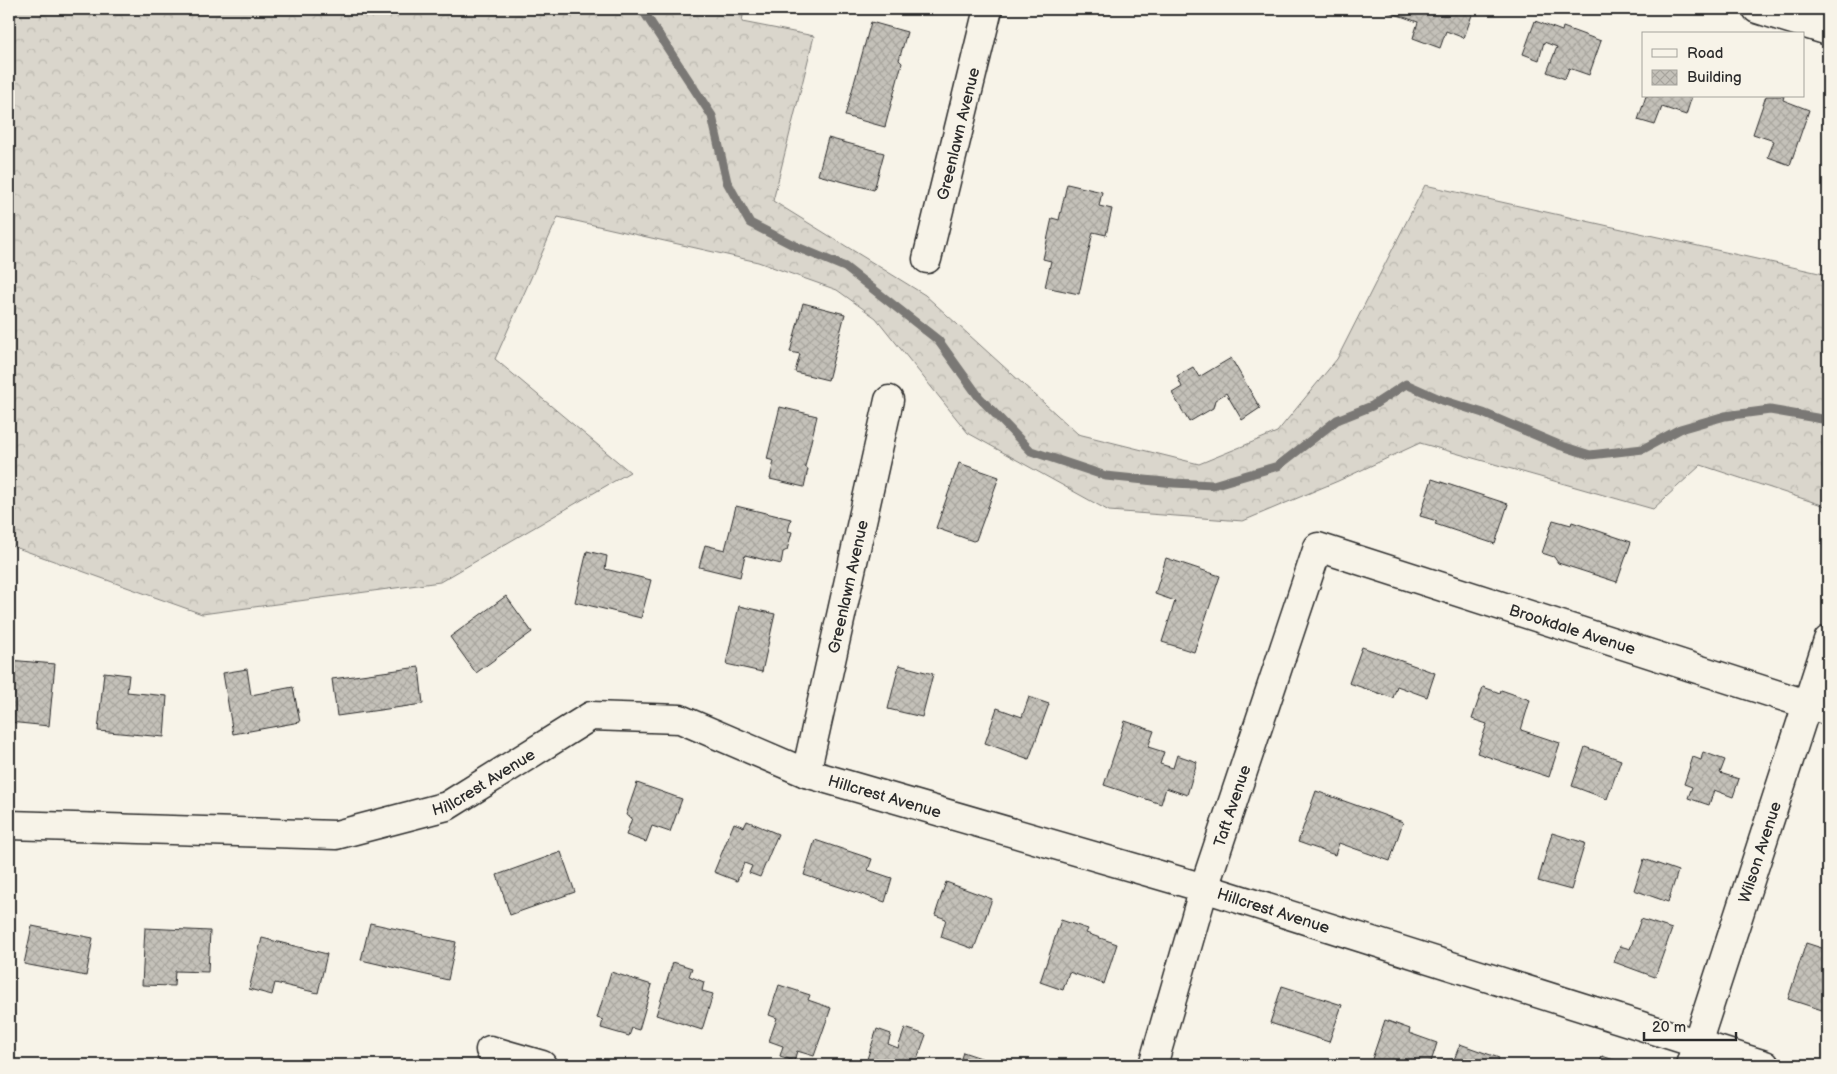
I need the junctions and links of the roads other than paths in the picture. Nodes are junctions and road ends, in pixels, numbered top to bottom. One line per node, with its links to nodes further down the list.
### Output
1 (988, 9): 4 (street, Greenlawn Avenue)
2 (1757, 9): 3 (street)
3 (1828, 31)
4 (927, 259)
5 (889, 400): 9 (street, Greenlawn Avenue)
6 (1318, 547): 8 (street, Brookdale Avenue); 11 (street, Taft Avenue)
7 (1828, 640): 8 (street, Wilson Avenue)
8 (1818, 708): 13 (street, Wilson Avenue)
9 (806, 773): 10 (street, Hillcrest Avenue); 11 (street, Hillcrest Avenue)
10 (9, 825)
11 (1204, 888): 13 (street, Hillcrest Avenue); 15 (street, Taft Avenue)
12 (490, 1050): 14 (street)
13 (1693, 1055): 16 (street, Hillcrest Avenue)
14 (542, 1065)
15 (1152, 1065)
16 (1765, 1065)

